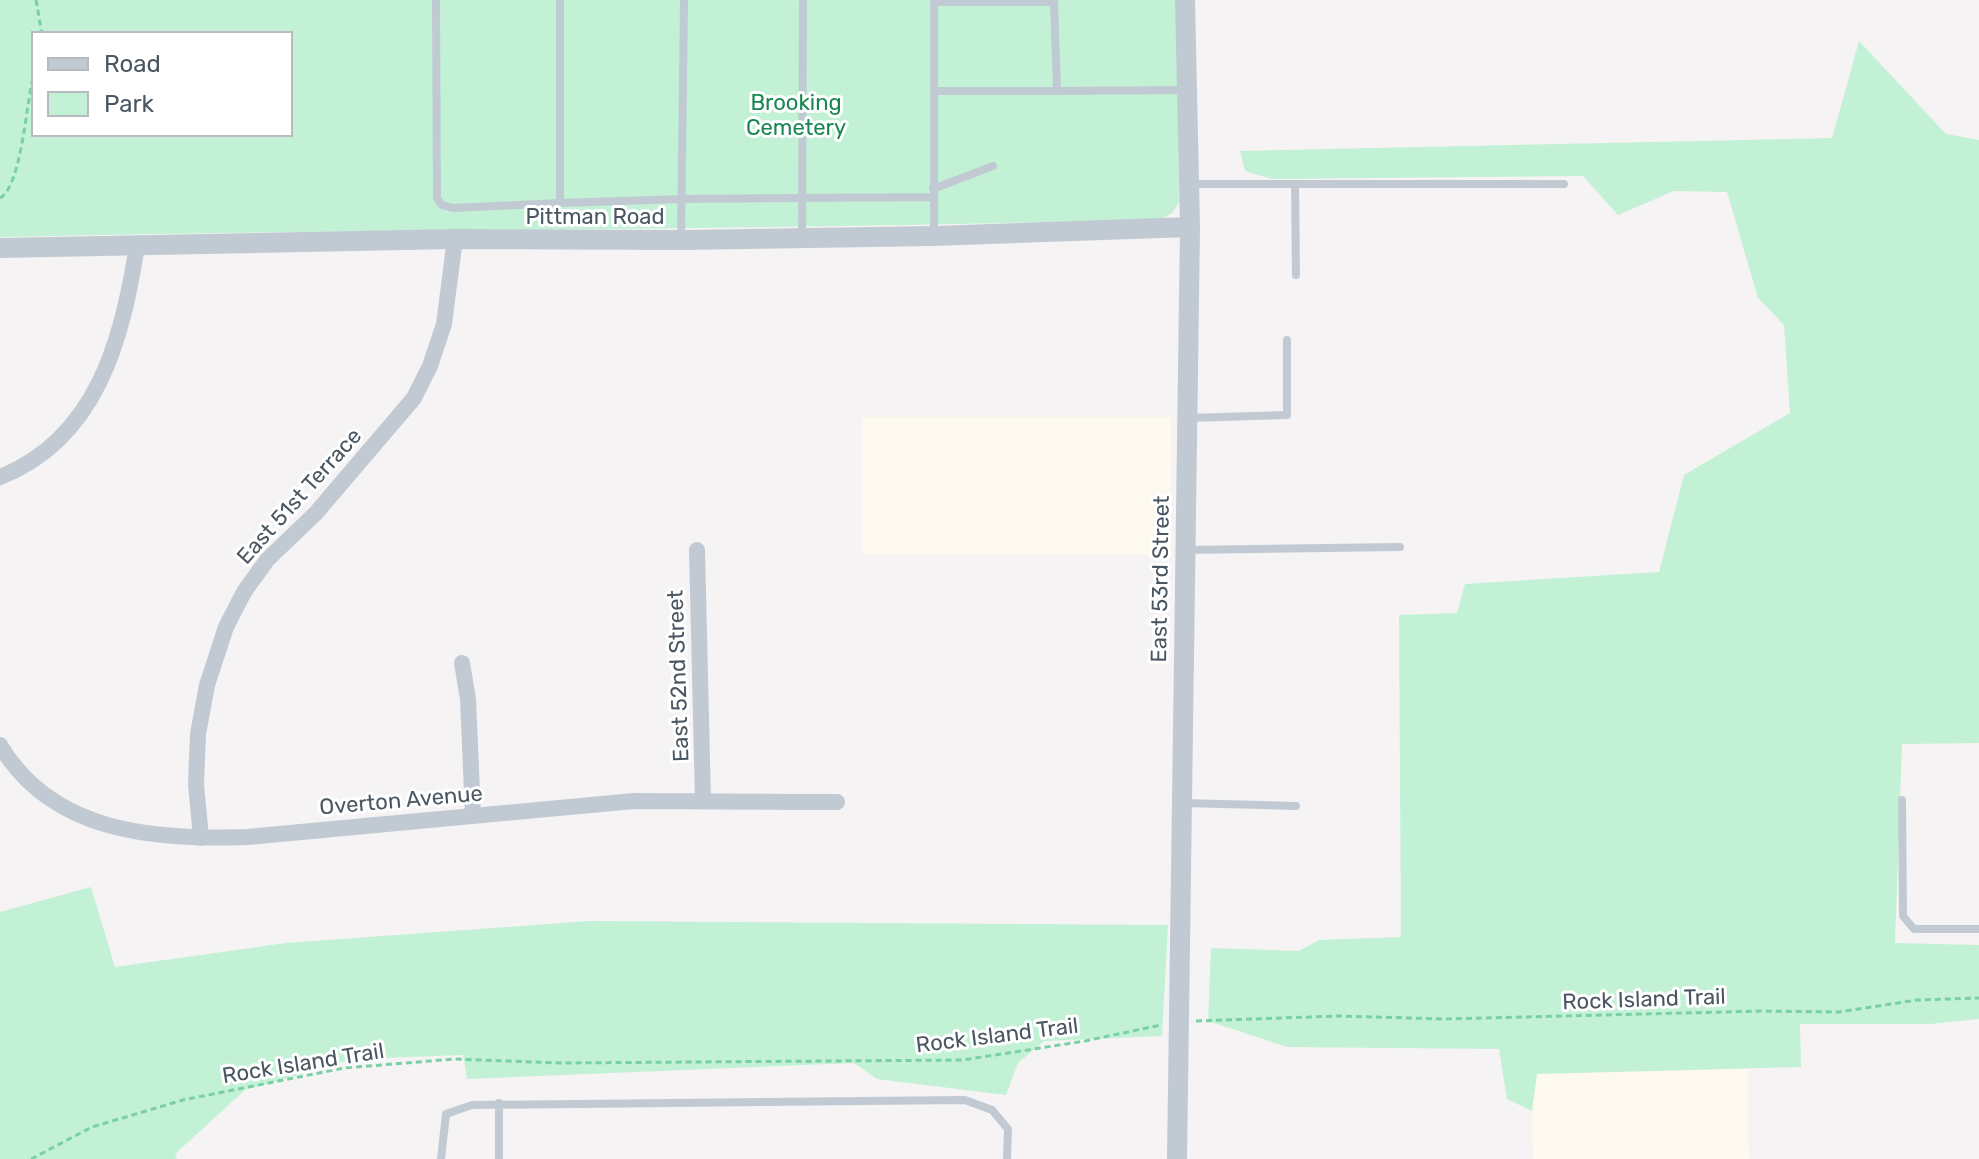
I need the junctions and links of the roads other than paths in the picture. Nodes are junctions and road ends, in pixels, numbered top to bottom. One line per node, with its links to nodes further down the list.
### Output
1 (436, 0): 18 (lane)
2 (560, 0): 18 (lane)
3 (684, 0): 16 (lane)
4 (803, 0): 17 (lane)
5 (1185, 0): 8 (street, East 53rd Street)
6 (934, 1): 7 (lane); 9 (lane)
7 (1054, 1): 10 (lane)
8 (1186, 90): 10 (lane); 12 (street, East 53rd Street)
9 (934, 91): 10 (lane); 15 (lane)
10 (1057, 91)
11 (993, 166): 15 (lane)
12 (1189, 184): 13 (lane); 19 (street, East 53rd Street)
13 (1295, 184): 14 (lane); 26 (lane)
14 (1564, 184)
15 (933, 193): 17 (lane); 20 (lane)
16 (682, 199): 17 (lane); 18 (lane); 23 (lane)
17 (802, 199): 21 (lane)
18 (560, 203)
19 (1190, 227): 20 (street, Pittman Road); 28 (street, East 53rd Street)
20 (934, 236): 21 (street, Pittman Road)
21 (802, 238): 23 (street, Pittman Road)
22 (455, 239): 23 (street, Pittman Road); 24 (street, Pittman Road); 41 (street, East 51st Terrace)
23 (681, 240)
24 (137, 245): 25 (street, Pittman Road); 29 (street)
25 (0, 248)
26 (1296, 275)
27 (1287, 340): 28 (lane)
28 (1187, 418): 32 (street, East 53rd Street)
29 (0, 477)
30 (1400, 547): 32 (lane)
31 (697, 550): 36 (street, East 52nd Street)
32 (1185, 550): 38 (street, East 53rd Street)
33 (462, 663): 40 (street)
34 (0, 745): 41 (street, Overton Avenue)
35 (1902, 800): 42 (lane)
36 (703, 801): 37 (street, Overton Avenue); 40 (street, Overton Avenue)
37 (837, 802)
38 (1181, 803): 39 (lane); 47 (street, East 53rd Street)
39 (1296, 806)
40 (473, 815): 41 (street, Overton Avenue)
41 (201, 838)
42 (1979, 929)
43 (499, 1103): 44 (lane); 45 (lane); 46 (lane)
44 (441, 1159)
45 (499, 1159)
46 (1007, 1159)
47 (1177, 1159)

